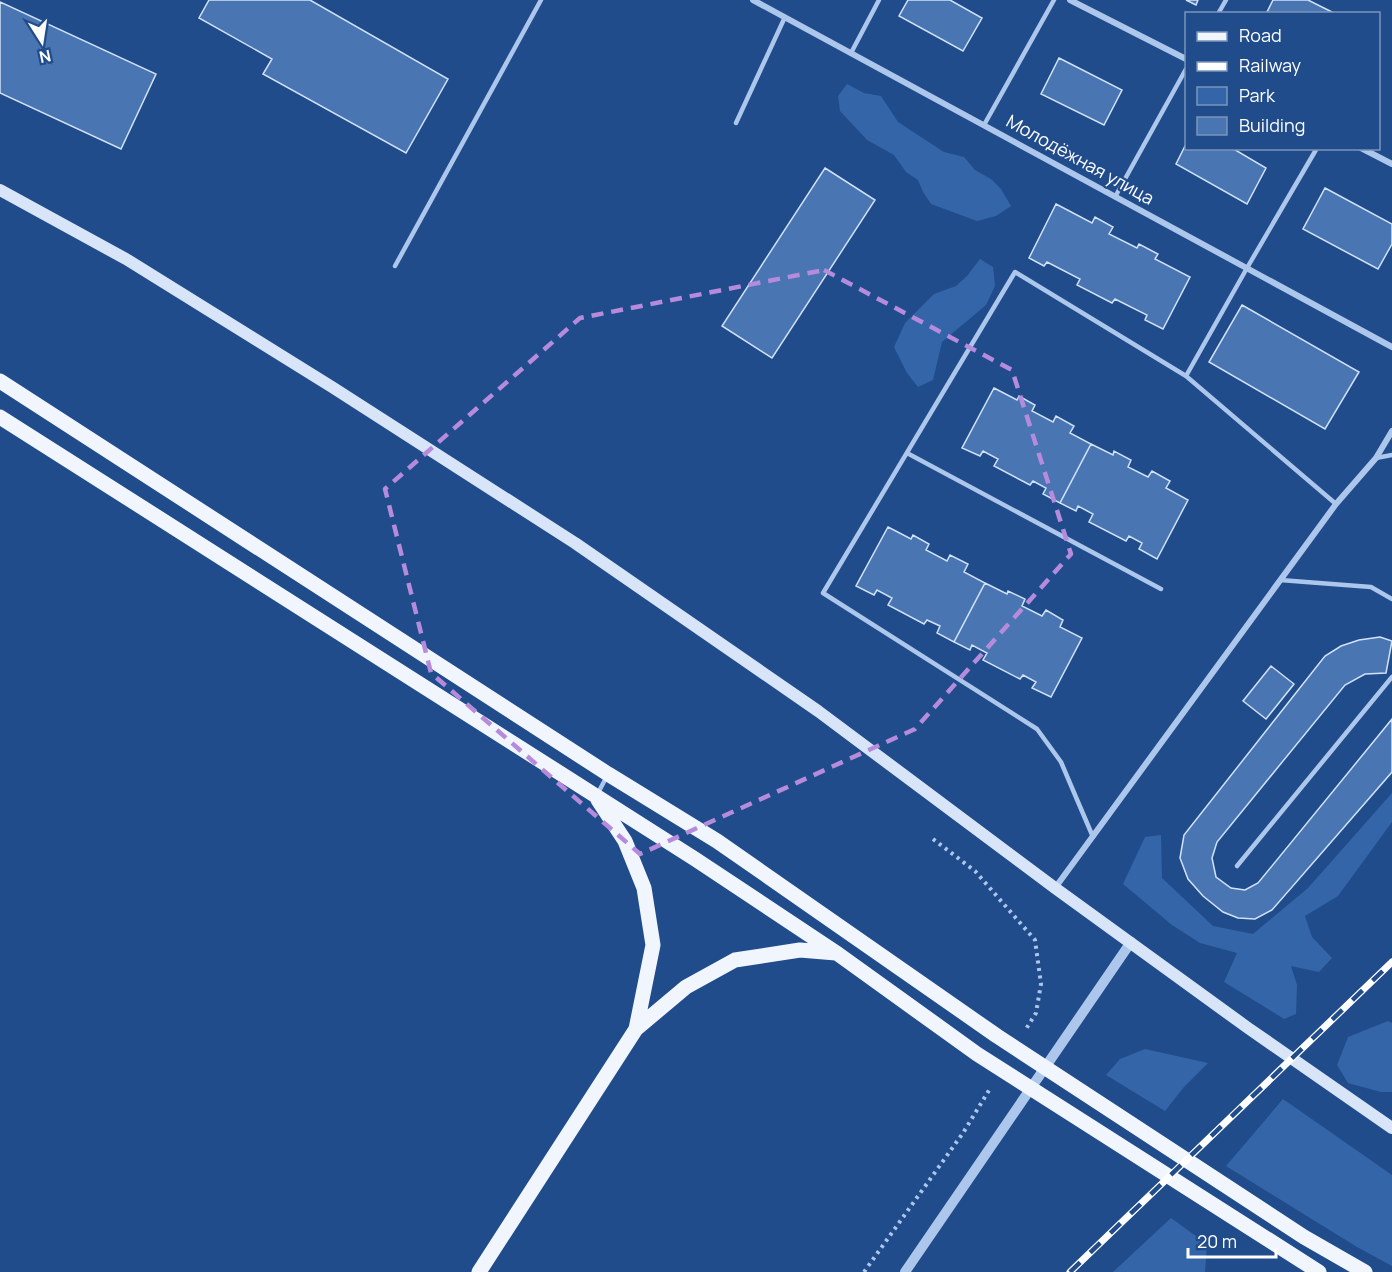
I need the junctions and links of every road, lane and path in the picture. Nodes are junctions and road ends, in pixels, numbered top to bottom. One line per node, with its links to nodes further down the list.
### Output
1 (540, 0): 17 (lane)
2 (753, 0): 6 (street, Молодёжная улица)
3 (879, 0): 7 (lane)
4 (1054, 0): 11 (lane)
5 (1070, 0): 8 (street)
6 (785, 17): 7 (street, Молодёжная улица); 10 (lane)
7 (851, 53): 11 (street, Молодёжная улица)
8 (1185, 58)
9 (1185, 71): 16 (lane)
10 (736, 123)
11 (984, 125): 16 (street, Молодёжная улица)
12 (1316, 150): 18 (lane)
13 (1365, 150): 14 (street)
14 (1392, 164)
15 (0, 190): 36 (main road)
16 (1115, 197): 18 (street, Молодёжная улица)
17 (395, 266)
18 (1247, 268): 19 (street, Молодёжная улица); 20 (lane)
19 (1392, 347)
20 (1186, 376): 24 (lane); 27 (lane)
21 (0, 381): 32 (main road)
22 (0, 417): 33 (main road)
23 (1392, 431): 26 (street)
24 (907, 453): 29 (lane); 34 (lane)
25 (1392, 456): 26 (lane)
26 (1376, 458): 27 (street)
27 (1336, 504): 28 (street)
28 (1280, 580): 30 (lane); 34 (street)
29 (1161, 590)
30 (1392, 599)
31 (1392, 677): 35 (lane)
32 (608, 774): 33 (lane); 44 (main road)
33 (596, 796): 38 (main road); 39 (main road)
34 (1093, 837): 36 (street)
35 (1237, 866)
36 (1055, 888): 37 (main road)
37 (1131, 942): 40 (main road); 42 (street)
38 (838, 954): 39 (main road); 43 (main road)
39 (636, 1029): 41 (main road)
40 (1392, 1128)
41 (479, 1272)
42 (905, 1272)
43 (1319, 1272)
44 (1365, 1272)

